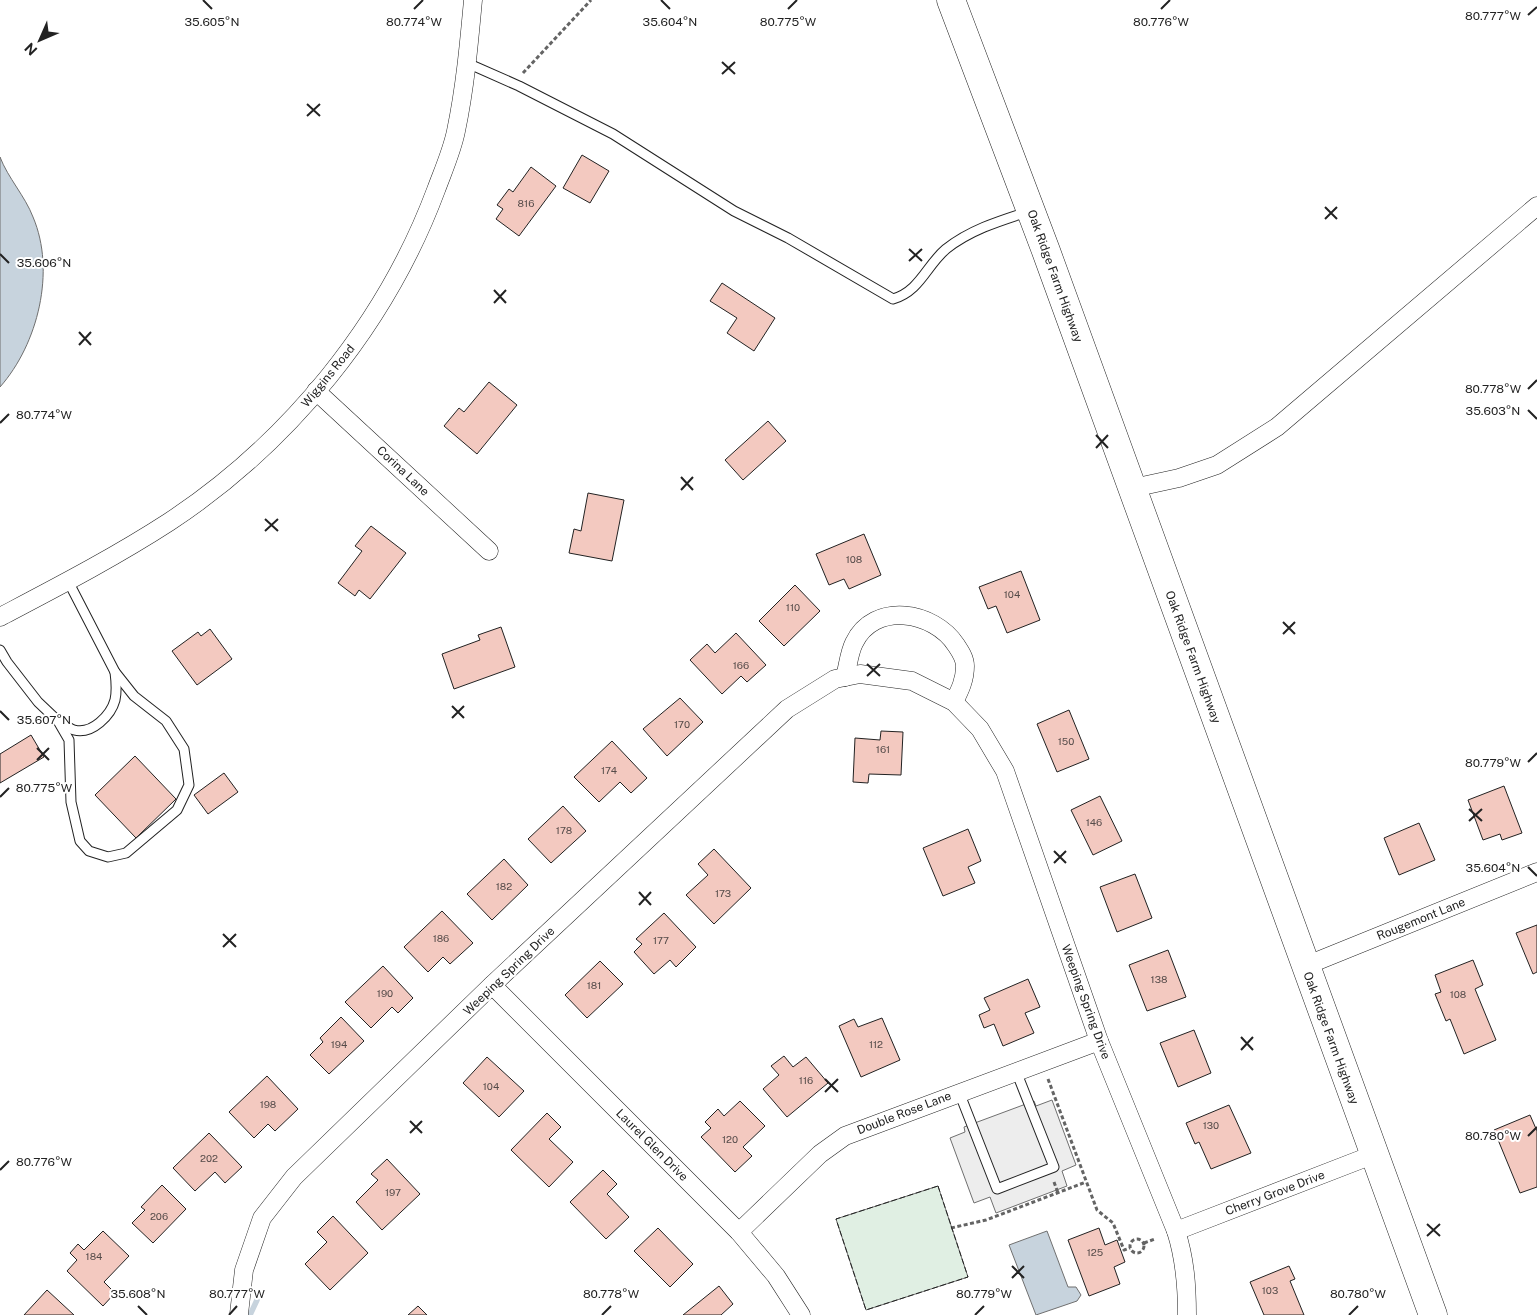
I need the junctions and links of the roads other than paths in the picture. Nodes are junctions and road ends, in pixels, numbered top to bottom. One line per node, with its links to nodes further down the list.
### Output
1 (473, 0): 3 (street, Wiggins Road)
2 (951, 0): 5 (main road, Oak Ridge Farm Highway)
3 (467, 63): 5 (lane); 6 (street, Wiggins Road)
4 (1537, 206): 7 (street)
5 (1030, 211): 7 (main road, Oak Ridge Farm Highway)
6 (316, 391): 8 (street, Corina Lane); 9 (street, Wiggins Road)
7 (1133, 488): 17 (main road, Oak Ridge Farm Highway)
8 (489, 551)
9 (68, 580): 10 (street, Wiggins Road); 12 (lane)
10 (0, 618)
11 (0, 650): 15 (lane)
12 (115, 672): 15 (lane); 15 (lane)
13 (845, 677): 14 (street, Weeping Spring Drive); 14 (street); 18 (street, Weeping Spring Drive)
14 (954, 702): 19 (street, Weeping Spring Drive)
15 (58, 721)
16 (1537, 872): 17 (street, Rougemont Lane)
17 (1305, 966): 22 (main road, Oak Ridge Farm Highway)
18 (492, 985): 24 (street, Laurel Glen Drive); 25 (street, Weeping Spring Drive)
19 (1099, 1041): 20 (street, Double Rose Lane); 23 (street, Weeping Spring Drive)
20 (1016, 1071): 21 (street, Double Rose Lane); 21 (lane)
21 (958, 1092): 24 (street, Double Rose Lane)
22 (1375, 1154): 23 (street, Cherry Grove Drive); 28 (main road, Oak Ridge Farm Highway)
23 (1176, 1231): 27 (street, Weeping Spring Drive)
24 (739, 1232): 26 (street, Laurel Glen Drive)
25 (236, 1315)
26 (801, 1315)
27 (1188, 1315)
28 (1433, 1315)

